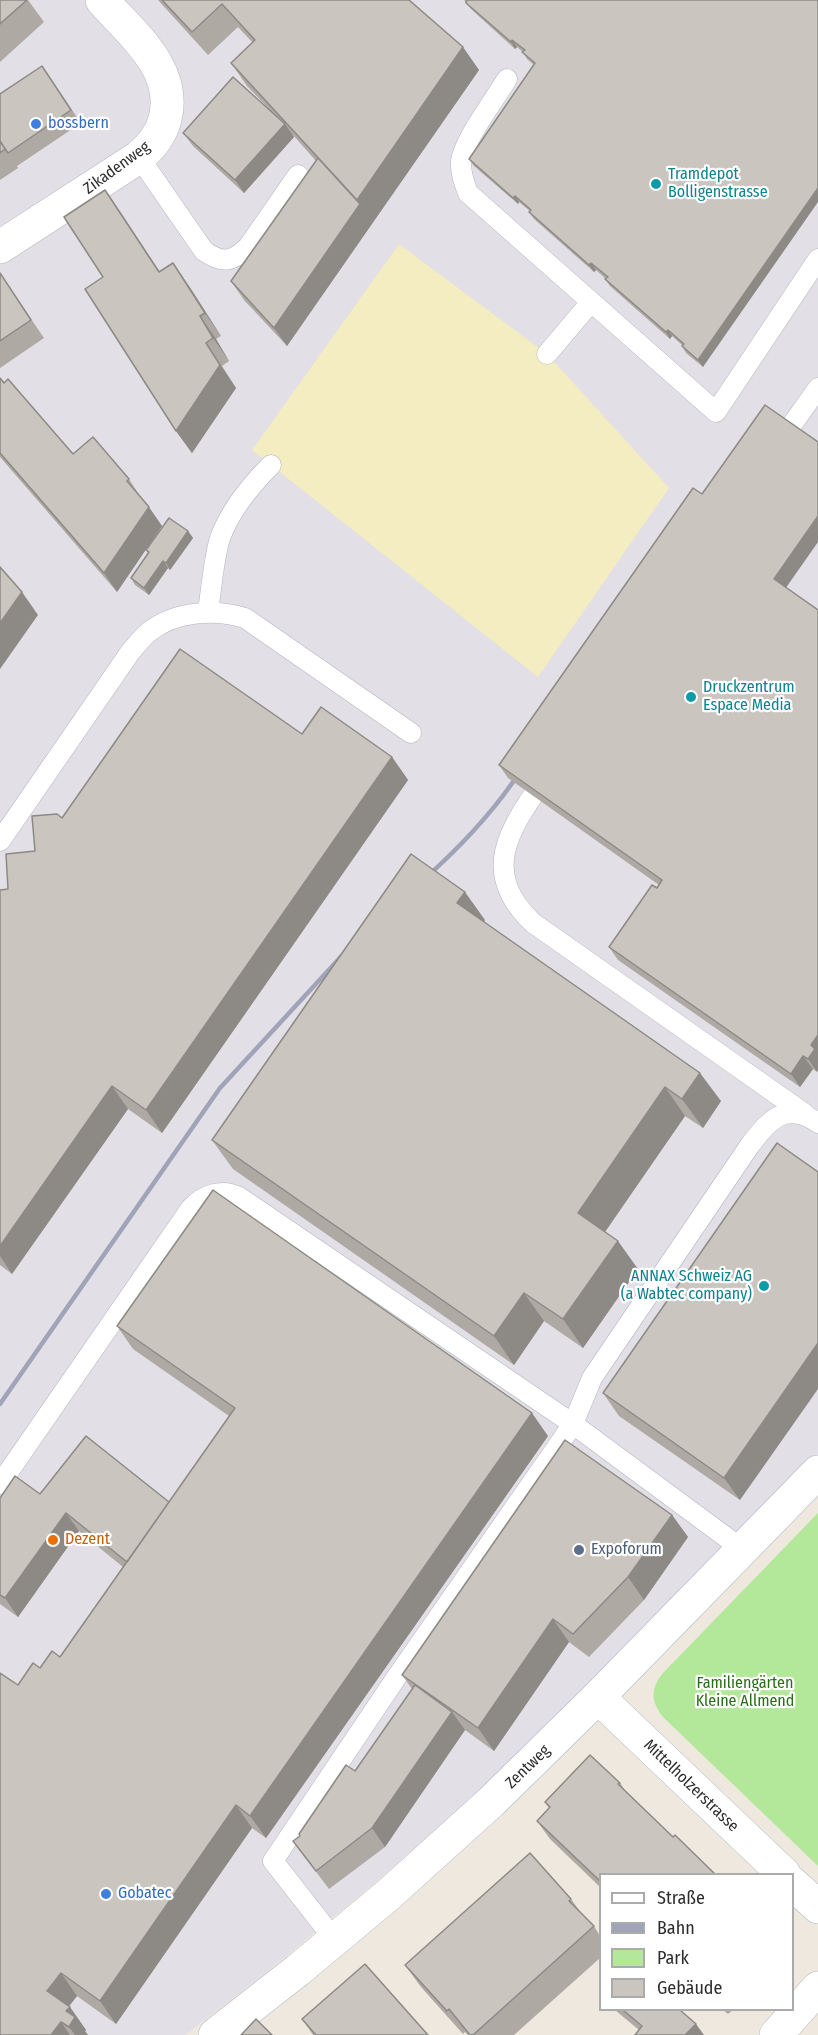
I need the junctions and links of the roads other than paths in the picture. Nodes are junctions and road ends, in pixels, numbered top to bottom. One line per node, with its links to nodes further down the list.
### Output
1 (102, 0): 3 (street, Zikadenweg)
2 (507, 79): 7 (lane)
3 (139, 157): 4 (lane); 5 (street, Zikadenweg)
4 (298, 175)
5 (0, 247)
6 (818, 259): 7 (lane)
7 (591, 302): 8 (lane)
8 (547, 354)
9 (818, 388): 10 (lane)
10 (769, 458)
11 (271, 465): 12 (lane)
12 (208, 612): 13 (lane); 15 (lane)
13 (411, 733)
14 (560, 758): 16 (lane)
15 (0, 841)
16 (813, 1119): 17 (lane)
17 (573, 1424): 19 (lane); 20 (lane); 25 (lane)
18 (818, 1472): 20 (street, Zentweg)
19 (0, 1484)
20 (742, 1549): 21 (street, Zentweg)
21 (598, 1697): 22 (street, Mittelholzerstrasse); 25 (street, Zentweg)
22 (782, 1873)
23 (794, 1885): 24 (street)
24 (818, 1907)
25 (334, 1939): 27 (street, Zentweg)
26 (818, 1988): 28 (street)
27 (215, 2035)
28 (776, 2035)

